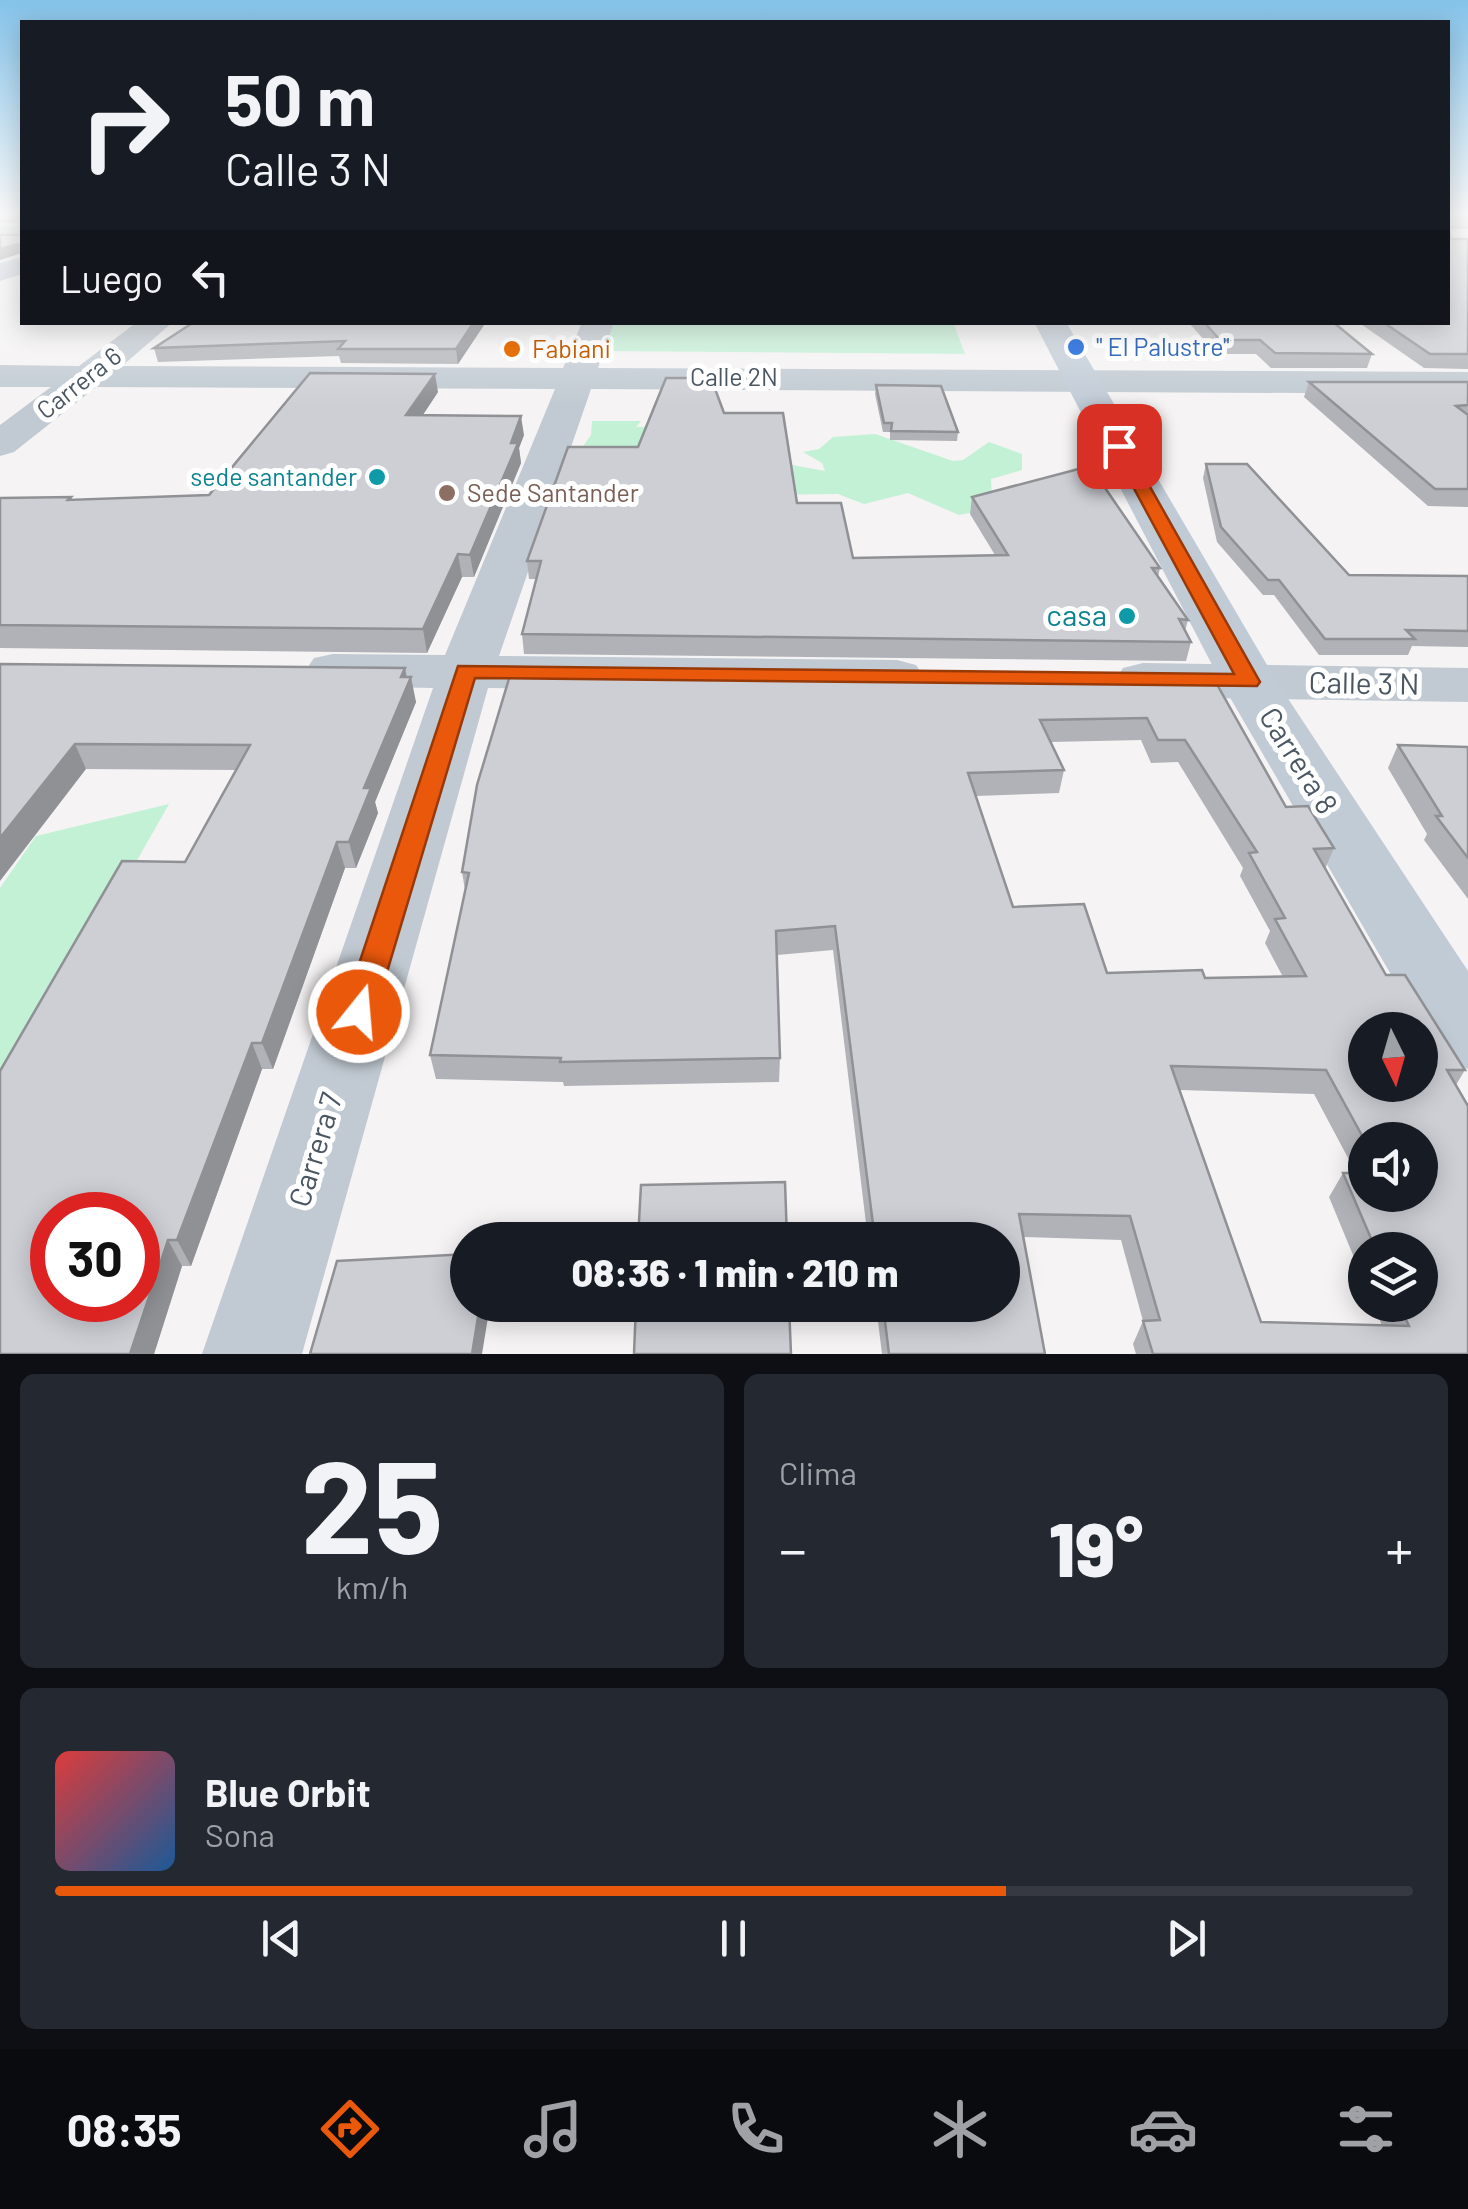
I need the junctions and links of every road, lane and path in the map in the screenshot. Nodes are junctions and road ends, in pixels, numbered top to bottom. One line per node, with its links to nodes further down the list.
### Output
1 (154, 325): 6 (street, Carrera 6)
2 (1052, 325): 7 (street, Carrera 8)
3 (587, 349): 6 (street, Calle 2N); 7 (street, Calle 2N); 12 (street, Carrera 7)
4 (1372, 352): 8 (street)
5 (0, 376): 6 (street, Calle 2N)
6 (87, 376): 10 (street, Carrera 6)
7 (1082, 379): 8 (street, Calle 2N); 15 (street, Carrera 8)
8 (1414, 382): 9 (street, Calle 2N)
9 (1468, 383)
10 (0, 444)
11 (291, 670): 12 (street)
12 (466, 671): 13 (street); 18 (street, Carrera 7)
13 (956, 678)
14 (1092, 680): 15 (street, Calle 3 N)
15 (1249, 682): 16 (street, Calle 3 N); 17 (street, Carrera 8)
16 (1468, 685)
17 (1468, 1036)
18 (252, 1354)

